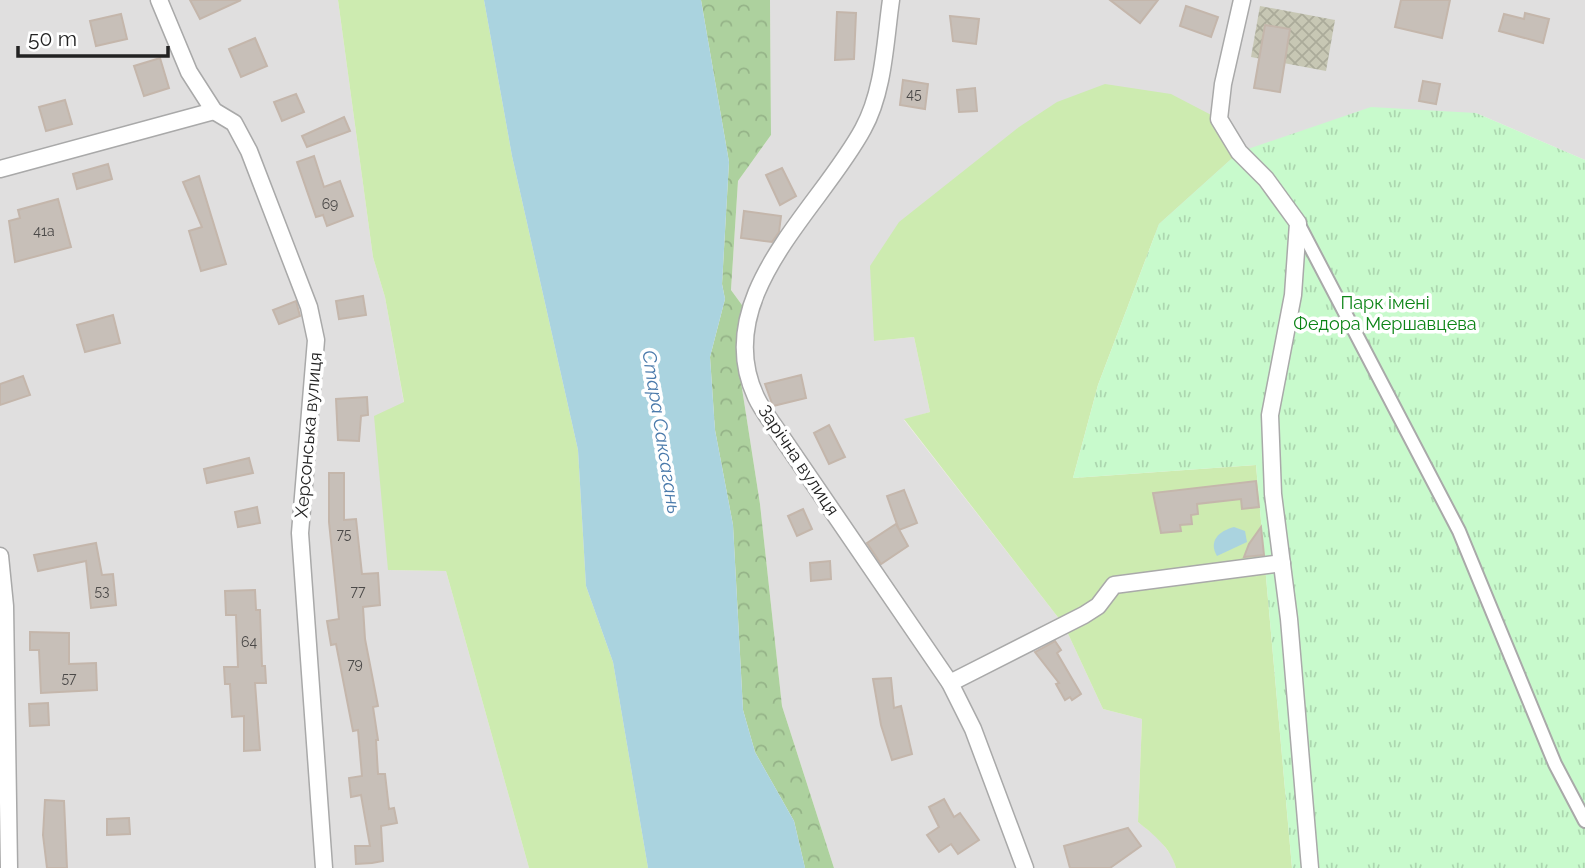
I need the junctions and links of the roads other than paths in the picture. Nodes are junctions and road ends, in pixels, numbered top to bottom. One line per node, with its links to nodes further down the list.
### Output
1 (159, 0): 4 (street, Херсонська вулиця)
2 (891, 0): 9 (street, Зарічна вулиця)
3 (1242, 0): 6 (street)
4 (214, 111): 5 (street); 12 (street, Херсонська вулиця)
5 (0, 169)
6 (1298, 223): 8 (street); 10 (street)
7 (0, 556): 11 (street)
8 (1282, 563): 9 (street); 14 (street)
9 (950, 682): 13 (street, Зарічна вулиця)
10 (1585, 821)
11 (9, 868)
12 (324, 868)
13 (1025, 868)
14 (1310, 868)

